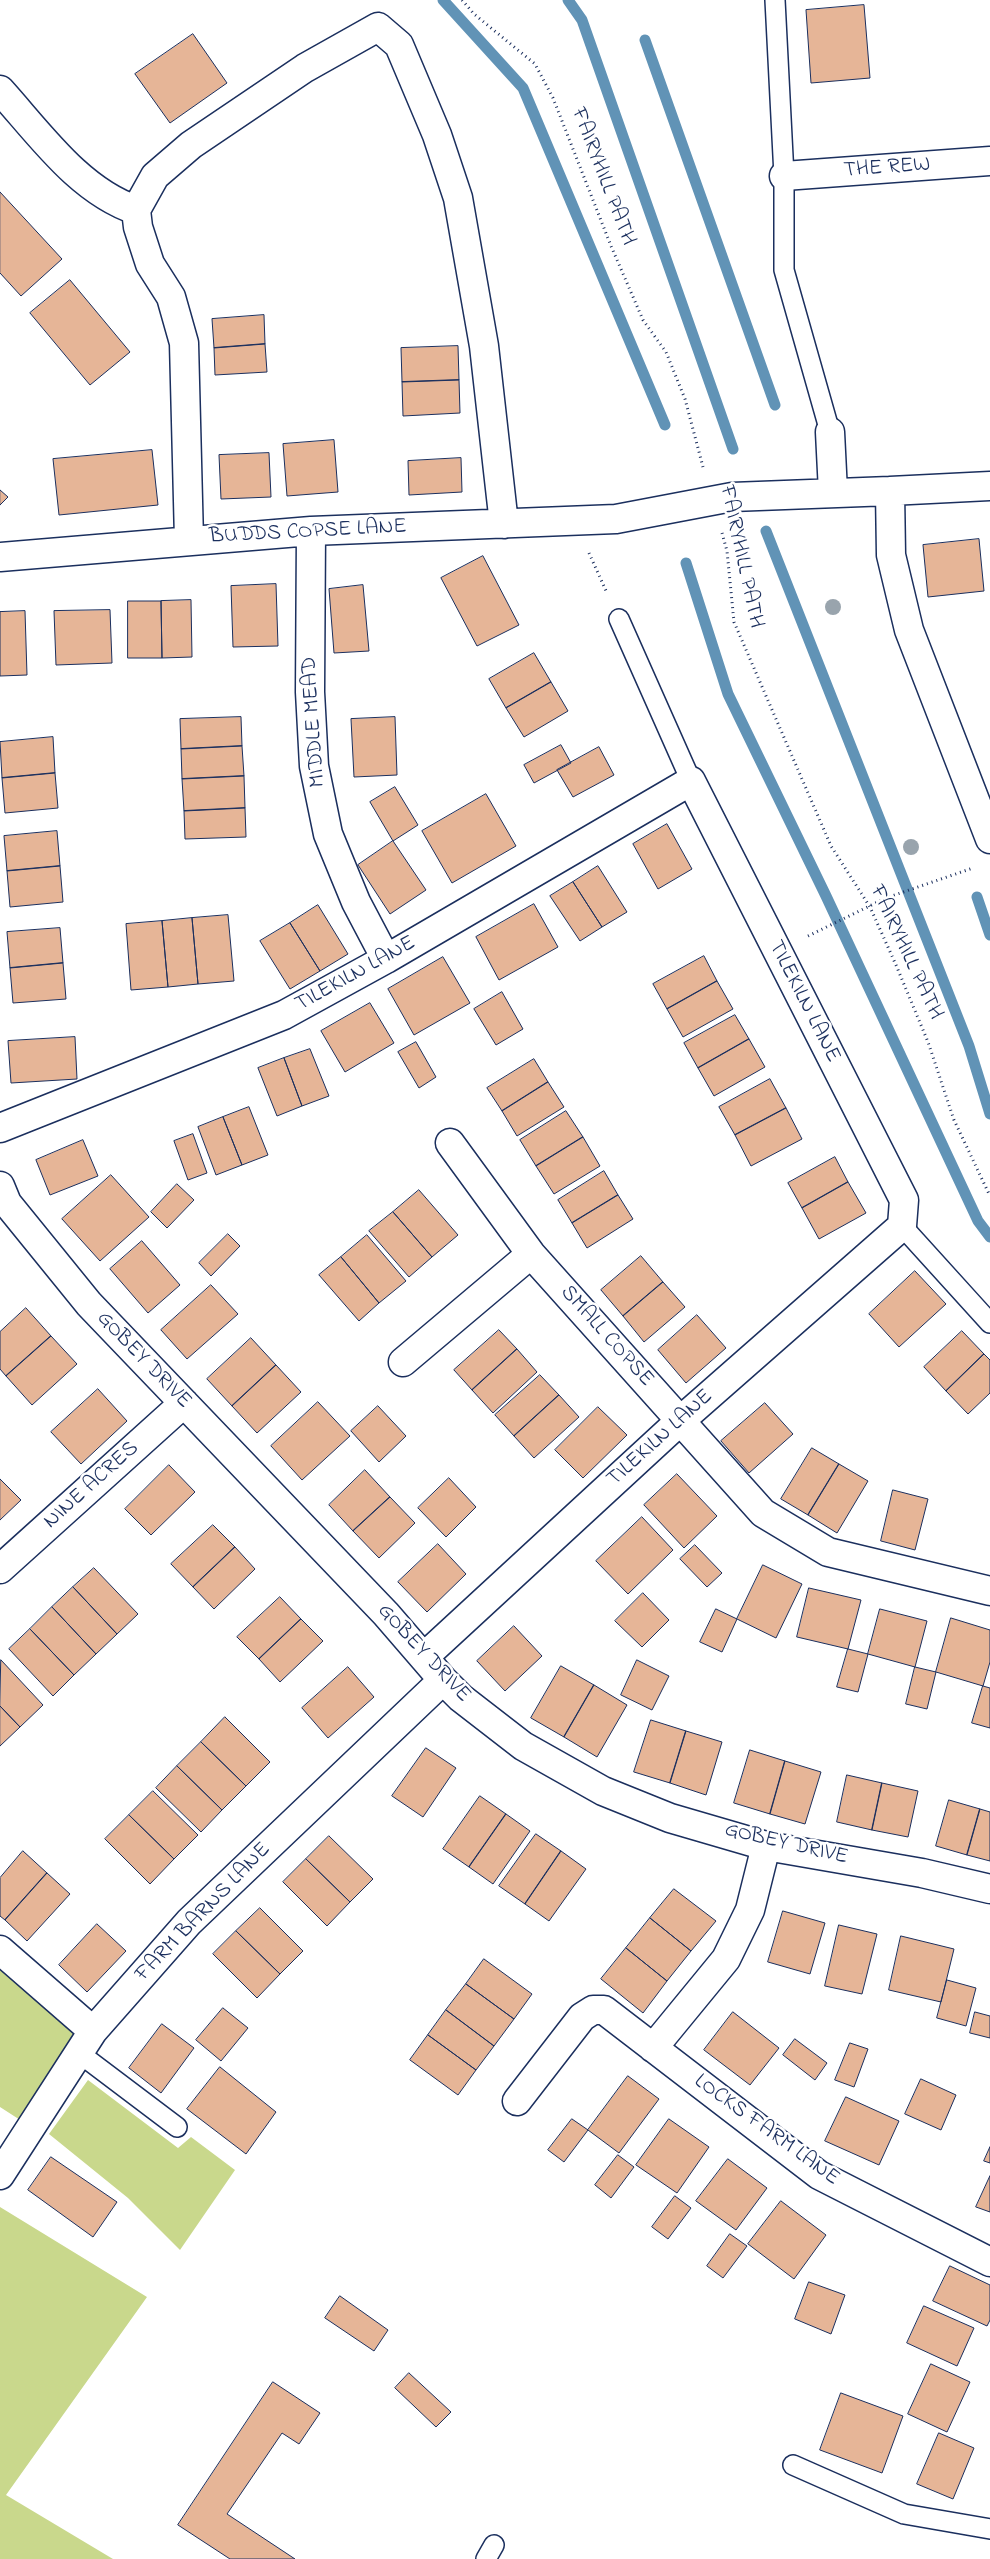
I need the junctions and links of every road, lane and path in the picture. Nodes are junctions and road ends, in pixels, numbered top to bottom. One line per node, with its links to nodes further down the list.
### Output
1 (462, 0): 11 (path, FAIRYHILL PATH)
2 (775, 0): 5 (lane)
3 (0, 90): 6 (street)
4 (990, 162): 5 (street, THE REW)
5 (784, 176): 7 (lane)
6 (136, 210): 13 (street); 15 (street)
7 (830, 432): 10 (street)
8 (990, 486): 9 (street, BUDDS COPSE LANE)
9 (890, 491): 10 (street, BUDDS COPSE LANE); 19 (street)
10 (834, 492): 11 (street, BUDDS COPSE LANE)
11 (714, 500): 12 (street, BUDDS COPSE LANE); 21 (path, FAIRYHILL PATH)
12 (575, 522): 13 (street, BUDDS COPSE LANE); 17 (path)
13 (504, 524): 14 (street, BUDDS COPSE LANE)
14 (311, 531): 15 (street, BUDDS COPSE LANE); 23 (street, MIDDLE MEAD)
15 (189, 540): 16 (street, BUDDS COPSE LANE)
16 (0, 557)
17 (619, 619): 18 (lane, TILEKILN LANE)
18 (691, 781): 23 (street, TILEKILN LANE); 28 (street, TILEKILN LANE)
19 (990, 839)
20 (977, 866): 21 (path)
21 (870, 907): 22 (path); 27 (path, FAIRYHILL PATH)
22 (822, 928)
23 (386, 959): 24 (street, TILEKILN LANE)
24 (0, 1128)
25 (450, 1143): 29 (street, SMALL COPSE)
26 (0, 1188): 32 (street, GOBEY DRIVE)
27 (990, 1196)
28 (902, 1226): 30 (lane); 33 (street, TILEKILN LANE)
29 (531, 1254): 31 (street); 33 (street, SMALL COPSE)
30 (990, 1323)
31 (403, 1362)
32 (184, 1403): 34 (street, NINE ACRES); 36 (street, GOBEY DRIVE)
33 (680, 1420): 35 (street, SMALL COPSE); 36 (street, TILEKILN LANE)
34 (0, 1569)
35 (990, 1592)
36 (424, 1658): 37 (street, GOBEY DRIVE)
37 (442, 1680): 38 (street, GOBEY DRIVE); 41 (street, FARM BARNS LANE)
38 (766, 1846): 39 (street, GOBEY DRIVE); 42 (street)
39 (990, 1889)
40 (0, 1950): 41 (street)
41 (86, 2042): 44 (lane); 45 (street, FARM BARNS LANE)
42 (653, 2048): 43 (street, LOCKS FARM LANE); 46 (street, LOCKS FARM LANE)
43 (517, 2101)
44 (178, 2126)
45 (0, 2175)
46 (990, 2262)
47 (793, 2465): 48 (lane)
48 (990, 2529)

